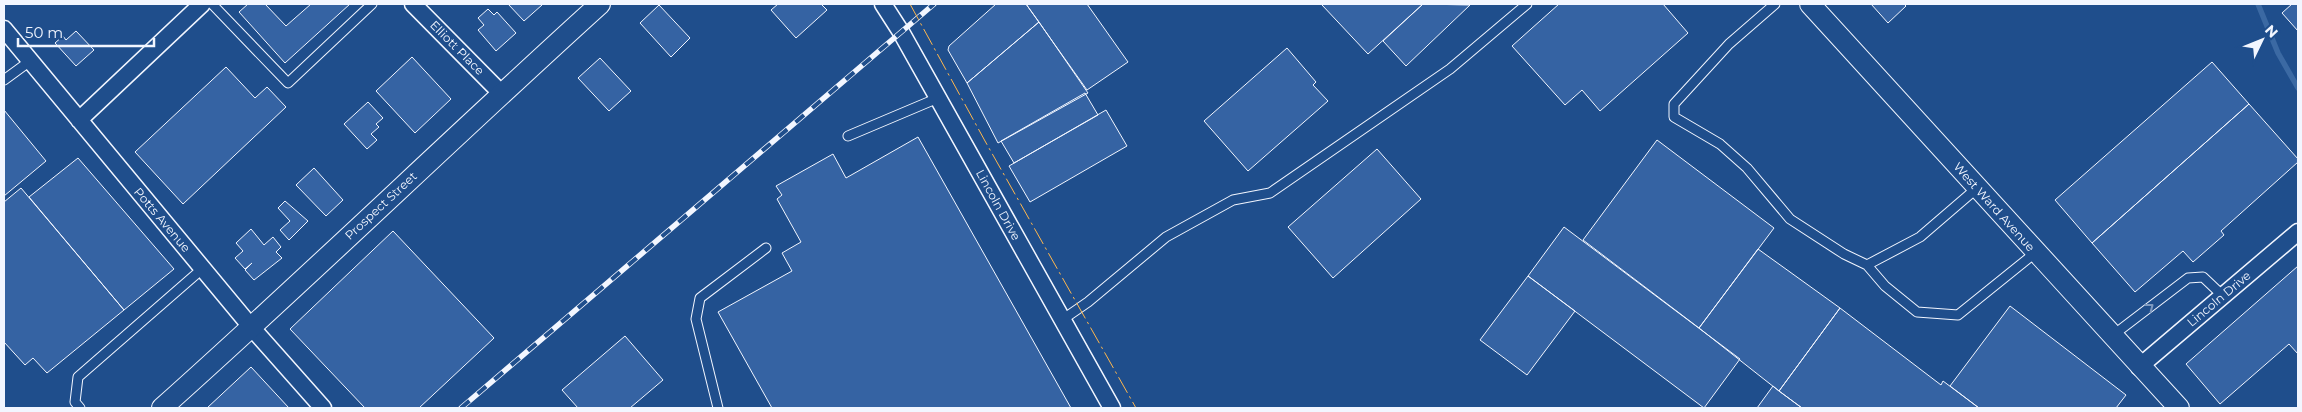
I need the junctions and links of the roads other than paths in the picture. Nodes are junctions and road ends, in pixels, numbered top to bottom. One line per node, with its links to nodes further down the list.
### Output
1 (202, 4): 15 (street)
2 (212, 4): 3 (lane)
3 (372, 4)
4 (413, 4): 13 (street, Elliott Place)
5 (600, 4): 13 (street, Prospect Street)
6 (883, 4): 14 (street, Lincoln Drive)
7 (1527, 4): 24 (lane)
8 (1775, 4): 21 (lane)
9 (1810, 4): 17 (street, West Ward Avenue)
10 (4, 29): 11 (street, Potts Avenue)
11 (30, 60): 12 (lane); 15 (street, Potts Avenue)
12 (4, 80)
13 (501, 93): 25 (street, Prospect Street)
14 (938, 98): 16 (lane); 24 (street, Lincoln Drive)
15 (79, 120): 22 (street, Potts Avenue)
16 (848, 136)
17 (1977, 188): 20 (street, West Ward Avenue); 21 (lane)
18 (2298, 232): 23 (street, Lincoln Drive)
19 (766, 248): 31 (lane)
20 (2035, 252): 21 (lane); 26 (street, West Ward Avenue)
21 (1867, 265)
22 (202, 268): 25 (street, Potts Avenue); 28 (lane)
23 (2223, 296): 26 (lane, one-way to 23); 27 (street, Lincoln Drive)
24 (1062, 320): 32 (street, Lincoln Drive)
25 (252, 328): 29 (street, Prospect Street); 30 (street, Potts Avenue)
26 (2112, 336): 27 (street, West Ward Avenue)
27 (2139, 367): 33 (street, West Ward Avenue)
28 (80, 408)
29 (162, 408)
30 (323, 408)
31 (719, 408)
32 (1112, 408)
33 (2179, 408)

